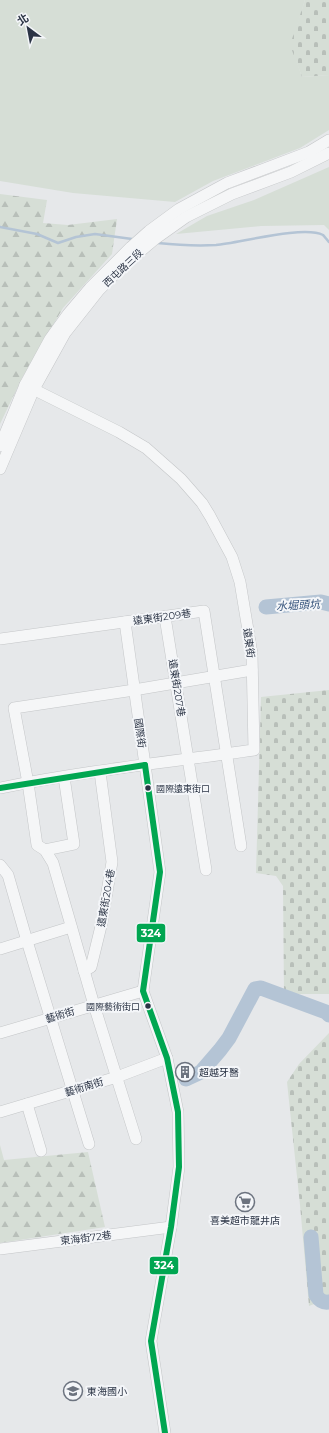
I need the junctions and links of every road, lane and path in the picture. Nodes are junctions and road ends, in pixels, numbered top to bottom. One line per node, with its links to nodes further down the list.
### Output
1 (329, 140): 3 (street, 西屯路三段)
2 (329, 153): 3 (street, 西屯路三段)
3 (30, 387): 4 (street, 西屯路三段); 5 (street, 西屯路三段); 9 (street, 遠東街)
4 (0, 446)
5 (0, 469)
6 (165, 617): 7 (street, 遠東街209巷); 10 (street, 遠東街209巷); 11 (street, 遠東街207巷)
7 (125, 622): 8 (street, 遠東街209巷); 12 (street, 國際街)
8 (0, 639)
9 (252, 670): 10 (street); 13 (street, 遠東街)
10 (214, 676): 11 (street); 13 (street, 遠東街209巷)
11 (177, 683): 12 (street); 14 (street, 遠東街207巷)
12 (134, 690): 15 (street, 國際街); 18 (street)
13 (227, 754): 14 (street, 遠東街); 20 (street, 遠東街209巷)
14 (188, 759): 15 (street, 遠東街); 23 (street, 遠東街207巷)
15 (145, 765): 16 (street, 遠東街); 28 (street, 國際街)
16 (100, 772): 17 (street, 遠東街); 27 (street, 遠東街204巷)
17 (64, 777): 18 (street, 遠東街); 21 (street)
18 (28, 783): 19 (street, 遠東街); 21 (street)
19 (0, 788)
20 (241, 846)
21 (41, 847): 24 (street)
22 (0, 865): 25 (street)
23 (206, 870)
24 (71, 927): 25 (street); 27 (street)
25 (27, 941): 26 (street); 30 (street)
26 (0, 948)
27 (84, 971): 29 (street)
28 (143, 990): 29 (street, 藝術街); 32 (street, 國際街)
29 (94, 1005): 30 (street, 藝術街); 33 (street)
30 (50, 1018): 31 (street, 藝術街); 34 (street)
31 (0, 1033)
32 (167, 1058): 33 (street, 藝術南街); 40 (street, 國際街)
33 (116, 1077): 34 (street, 藝術南街); 37 (street)
34 (72, 1091): 35 (street, 藝術南街); 38 (street)
35 (27, 1104): 36 (street, 藝術南街); 39 (street)
36 (0, 1112)
37 (136, 1139)
38 (89, 1144)
39 (41, 1151)
40 (171, 1227): 41 (street, 東海街72巷); 42 (street, 國際街)
41 (0, 1249)
42 (165, 1433)

